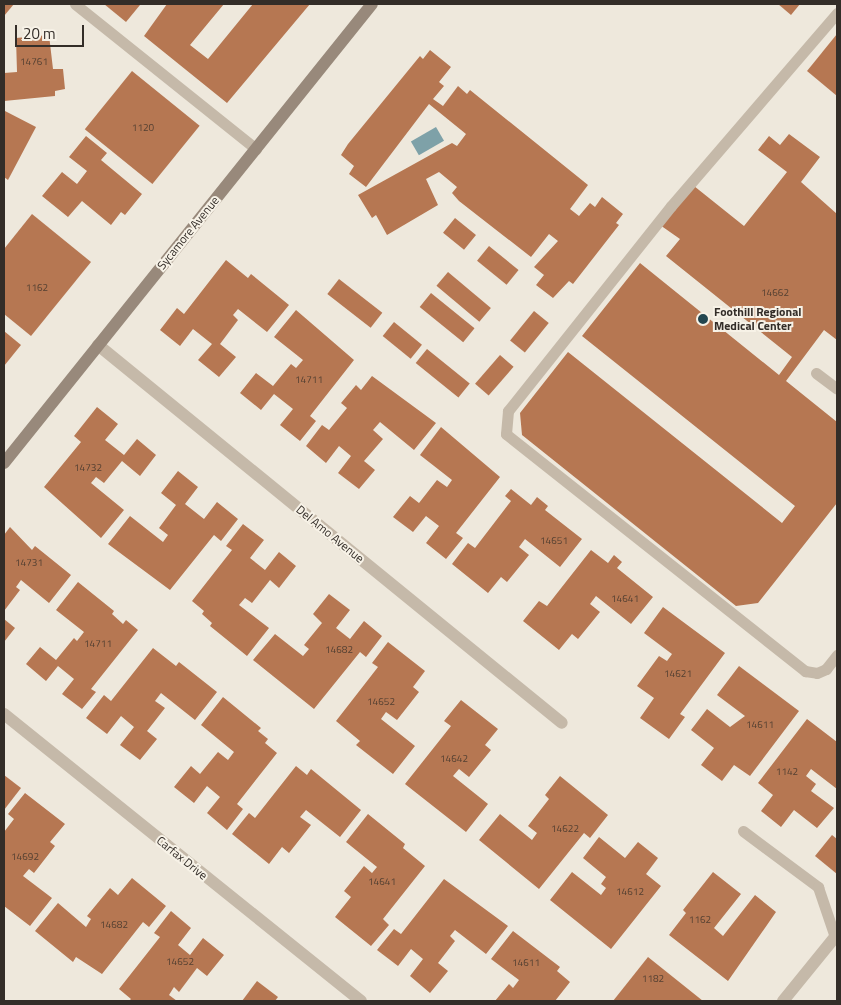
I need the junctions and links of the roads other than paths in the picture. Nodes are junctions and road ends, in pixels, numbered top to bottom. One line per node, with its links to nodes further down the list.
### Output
1 (75, 4): 4 (lane)
2 (372, 4): 4 (street, Sycamore Avenue)
3 (837, 13): 9 (lane)
4 (256, 149): 5 (street, Sycamore Avenue)
5 (98, 345): 8 (street, Sycamore Avenue); 11 (street, Del Amo Avenue)
6 (816, 373): 7 (lane)
7 (837, 389)
8 (4, 463)
9 (837, 655)
10 (4, 714): 14 (street, Carfax Drive)
11 (562, 723)
12 (743, 831): 13 (lane)
13 (836, 938): 15 (street)
14 (361, 1001)
15 (783, 1001)

